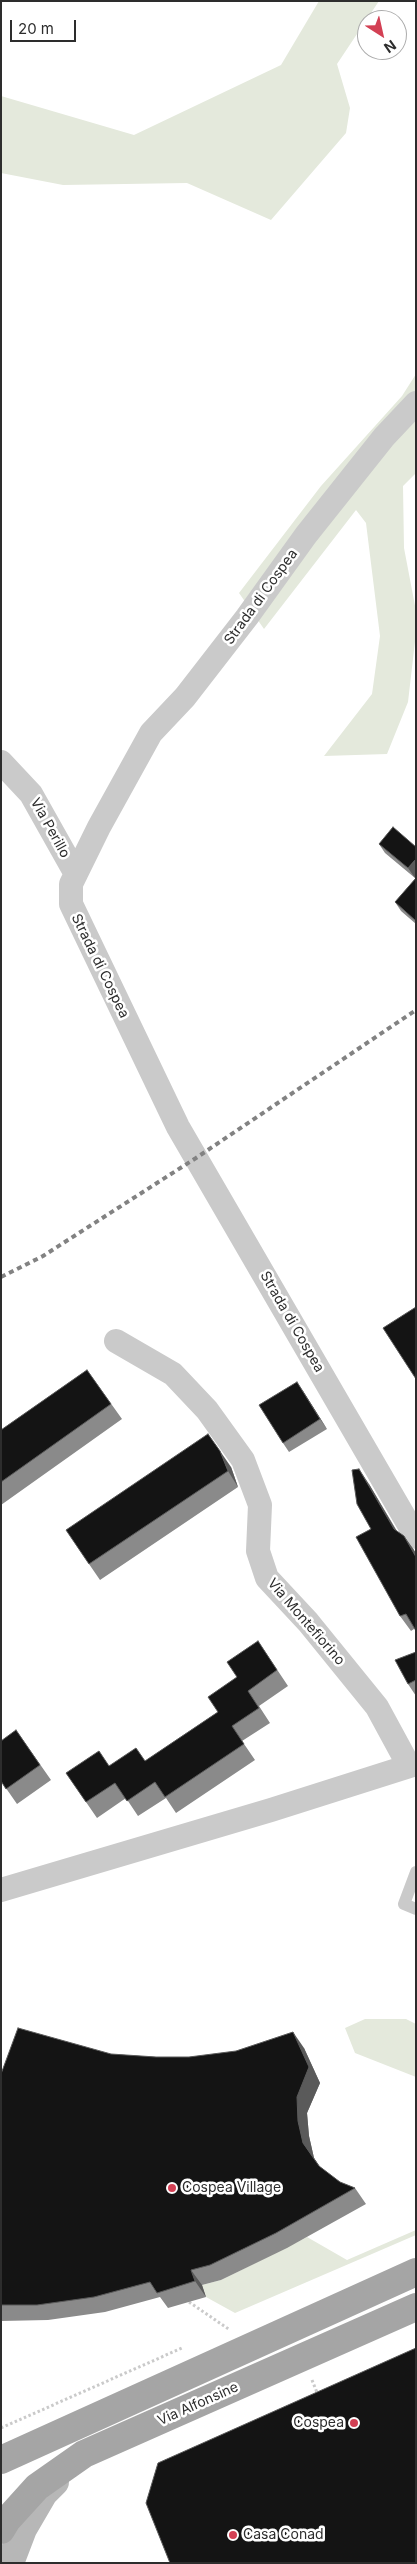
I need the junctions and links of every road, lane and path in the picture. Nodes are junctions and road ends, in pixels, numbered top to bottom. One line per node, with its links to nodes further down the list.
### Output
1 (416, 403): 3 (street, Strada di Cospea)
2 (1, 762): 3 (street, Via Perillo)
3 (76, 874): 5 (street, Strada di Cospea)
4 (116, 1341): 6 (street, Via Montefiorino)
5 (416, 1537)
6 (413, 1765): 8 (street, Via Montefiorino)
7 (416, 1872): 9 (lane)
8 (1, 1890)
9 (416, 1909)
10 (416, 2272): 19 (main road)
11 (189, 2302): 13 (path)
12 (416, 2307): 18 (main road, Via Alfonsine)
13 (227, 2328)
14 (166, 2356): 17 (path)
15 (310, 2376): 16 (path)
16 (321, 2402)
17 (1, 2428)
18 (84, 2454): 20 (main road, Via Alfonsine); 21 (main road)
19 (1, 2460)
20 (1, 2530)
21 (10, 2563)

